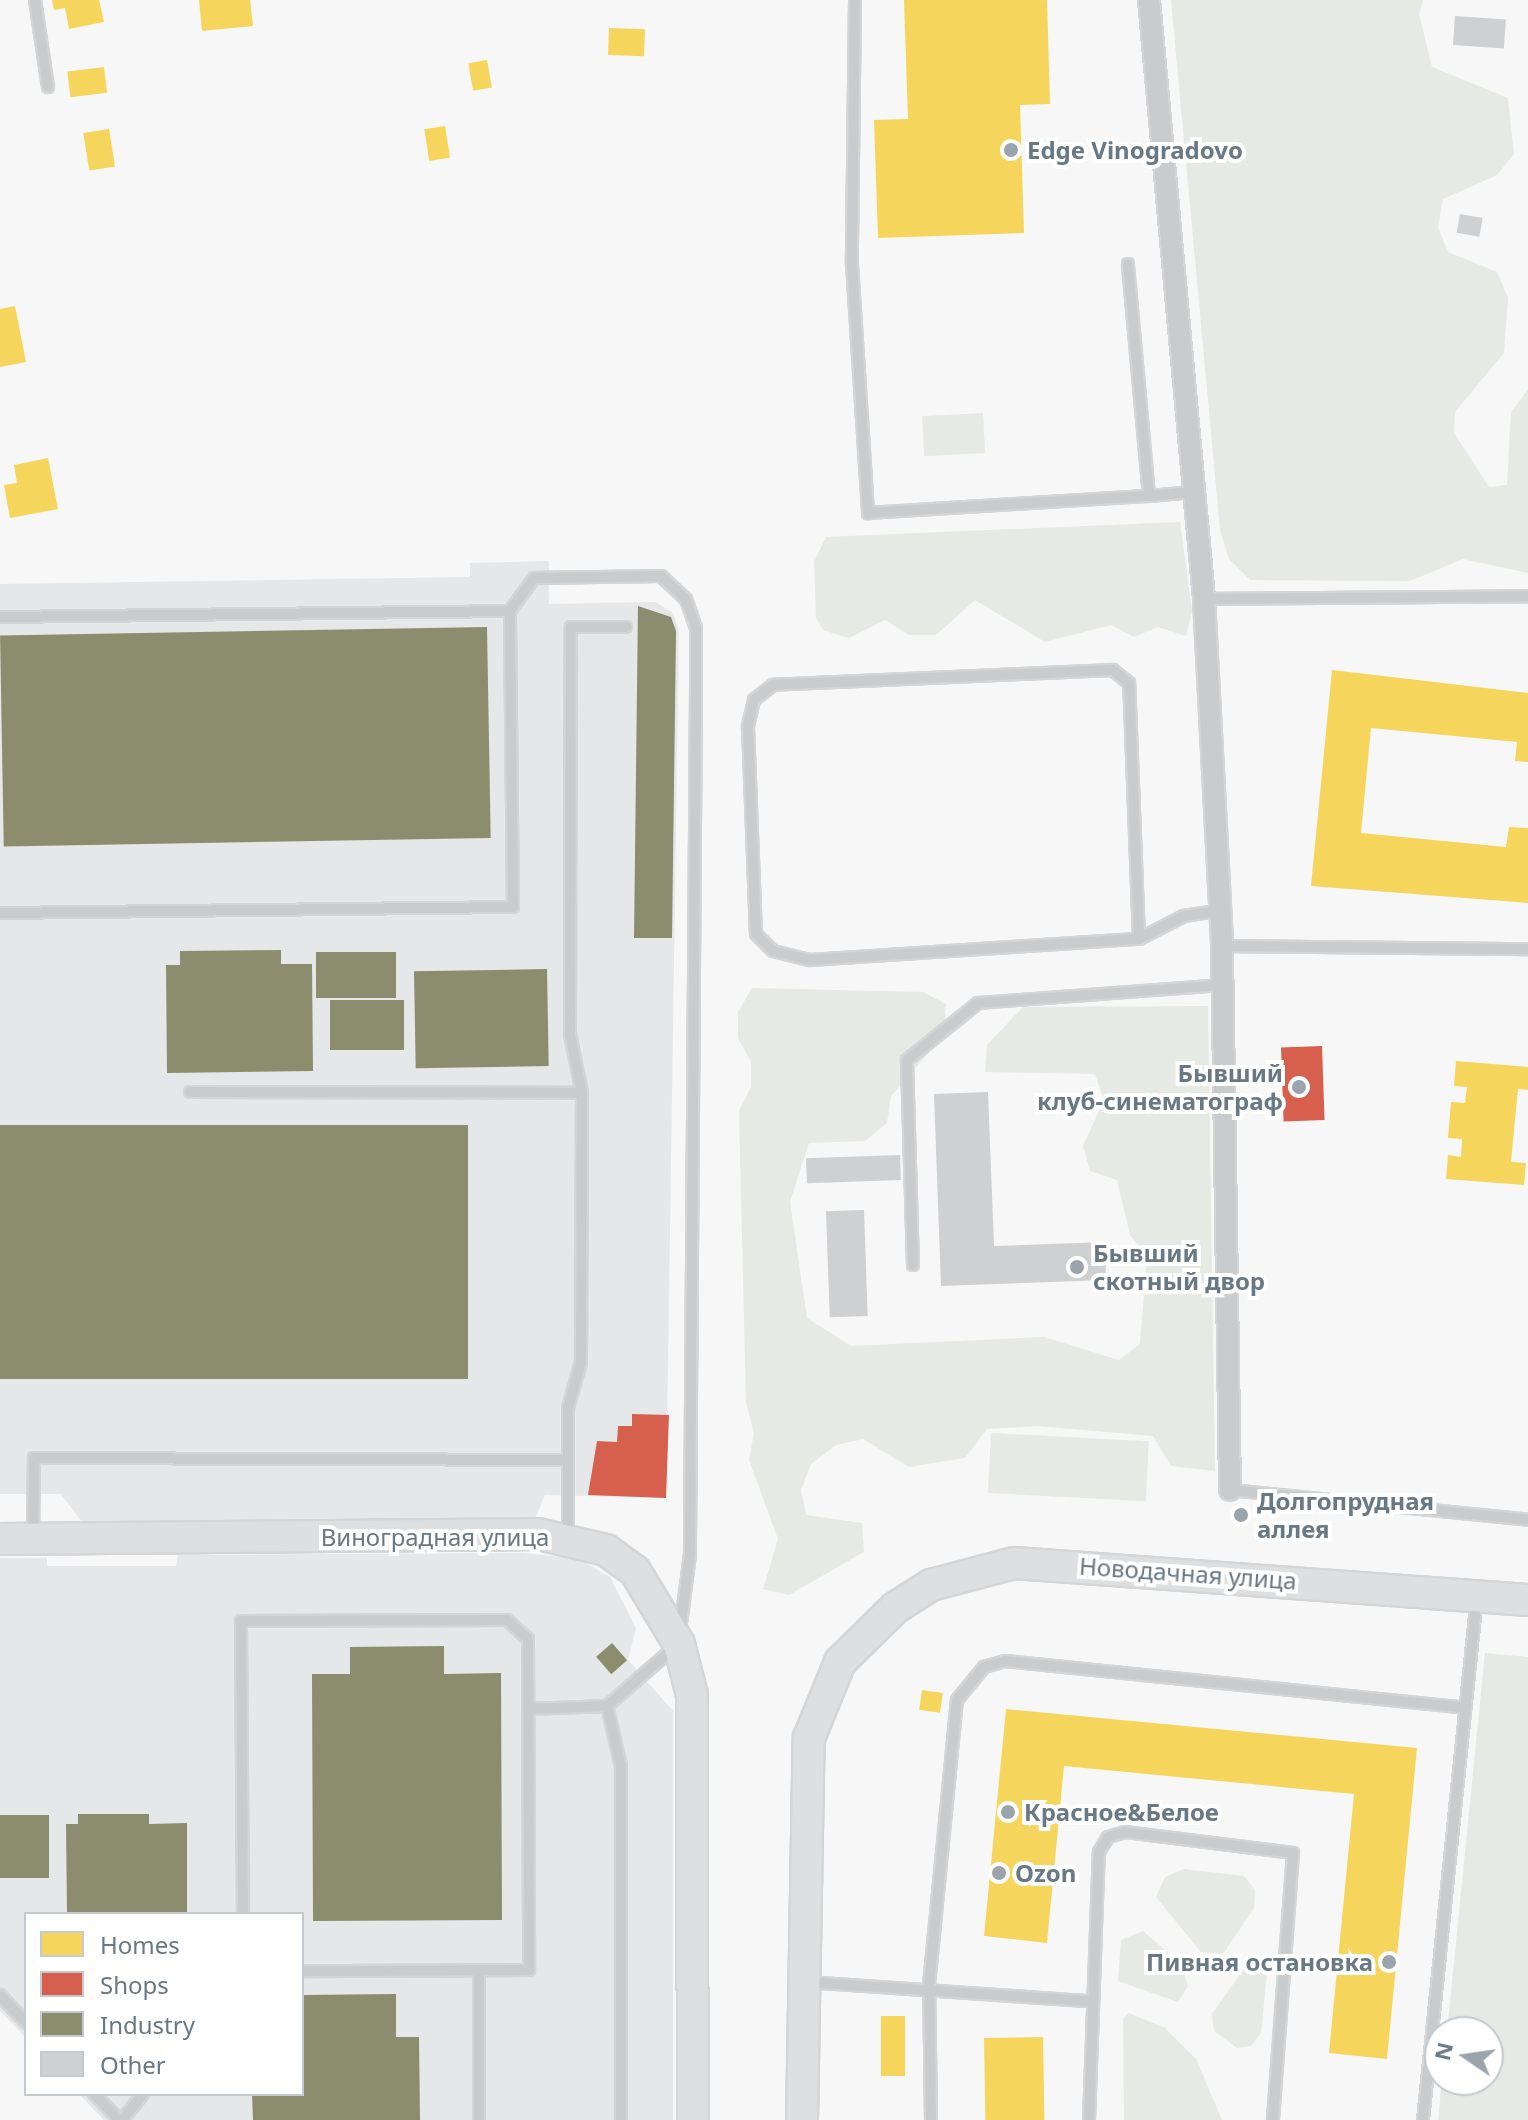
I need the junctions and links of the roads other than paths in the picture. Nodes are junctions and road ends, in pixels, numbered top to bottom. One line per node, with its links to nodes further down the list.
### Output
1 (35, 0): 4 (lane)
2 (855, 0): 7 (lane)
3 (1149, 0): 6 (street)
4 (48, 87)
5 (1128, 264): 7 (lane)
6 (1194, 492): 7 (lane); 9 (street)
7 (1149, 496)
8 (1528, 596): 9 (lane)
9 (1204, 599): 13 (street)
10 (510, 611): 11 (lane); 14 (lane); 30 (lane)
11 (0, 617)
12 (626, 627): 20 (lane)
13 (1221, 910): 15 (lane); 16 (street)
14 (0, 913)
15 (1139, 939): 15 (lane)
16 (1222, 946): 17 (lane); 18 (street)
17 (1528, 949)
18 (1223, 985): 21 (lane); 23 (street)
19 (190, 1092): 20 (lane)
20 (582, 1093): 22 (lane)
21 (913, 1265)
22 (568, 1460): 25 (lane); 26 (lane)
23 (1230, 1490): 24 (lane)
24 (1528, 1520)
25 (33, 1538): 26 (street, Виноградная улица); 27 (street, Виноградная улица)
26 (568, 1538): 30 (street, Виноградная улица)
27 (0, 1539)
28 (1477, 1595): 29 (street, Новодачная улица); 32 (lane); 37 (street, Новодачная улица)
29 (1528, 1600)
30 (679, 1644): 31 (lane); 47 (street, Виноградная улица)
31 (607, 1706): 33 (lane); 46 (lane)
32 (1466, 1708): 38 (lane); 52 (lane)
33 (528, 1709): 34 (lane); 36 (lane)
34 (243, 1912)
35 (304, 1971): 36 (lane)
36 (479, 1971): 45 (lane)
37 (801, 1982): 38 (lane); 48 (street, Новодачная улица)
38 (929, 1985): 40 (lane); 49 (lane)
39 (0, 1995): 41 (lane)
40 (1088, 2001): 50 (lane); 51 (lane)
41 (24, 2021)
42 (96, 2096): 44 (lane)
43 (141, 2096): 44 (lane)
44 (120, 2120)
45 (479, 2120)
46 (621, 2120)
47 (693, 2120)
48 (802, 2120)
49 (931, 2120)
50 (1089, 2120)
51 (1273, 2120)
52 (1423, 2120)

